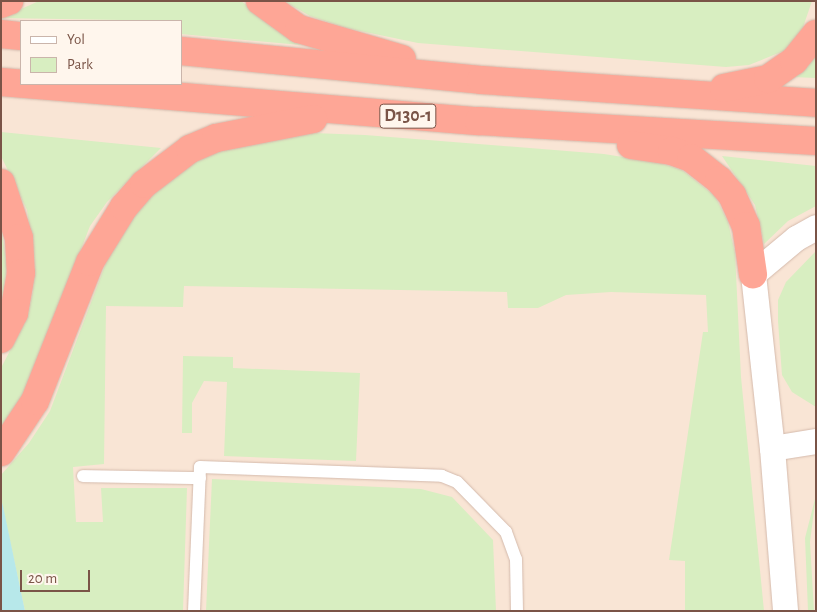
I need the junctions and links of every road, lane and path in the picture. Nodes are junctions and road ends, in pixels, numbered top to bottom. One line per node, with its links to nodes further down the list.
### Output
1 (9, 1): 3 (highway)
2 (260, 1): 8 (highway)
3 (1, 4)
4 (1, 34): 6 (highway)
5 (816, 34): 12 (highway)
6 (20, 36)
7 (182, 51): 8 (highway, D130-1)
8 (481, 80): 12 (highway, D130-1)
9 (1, 82): 10 (highway, D130-1)
10 (20, 84)
11 (36, 85): 14 (highway, D130-1)
12 (649, 93): 13 (highway, D130-1)
13 (816, 103)
14 (352, 112): 15 (highway, D130-1); 23 (highway)
15 (479, 121): 16 (highway, D130-1); 19 (highway)
16 (816, 141)
17 (1, 183): 20 (highway)
18 (816, 227): 19 (street)
19 (753, 274): 22 (street)
20 (1, 339)
21 (816, 441): 22 (street)
22 (772, 448): 28 (street)
23 (1, 452)
24 (83, 476): 25 (lane)
25 (200, 478): 26 (lane); 27 (lane)
26 (194, 611)
27 (517, 611)
28 (785, 611)

